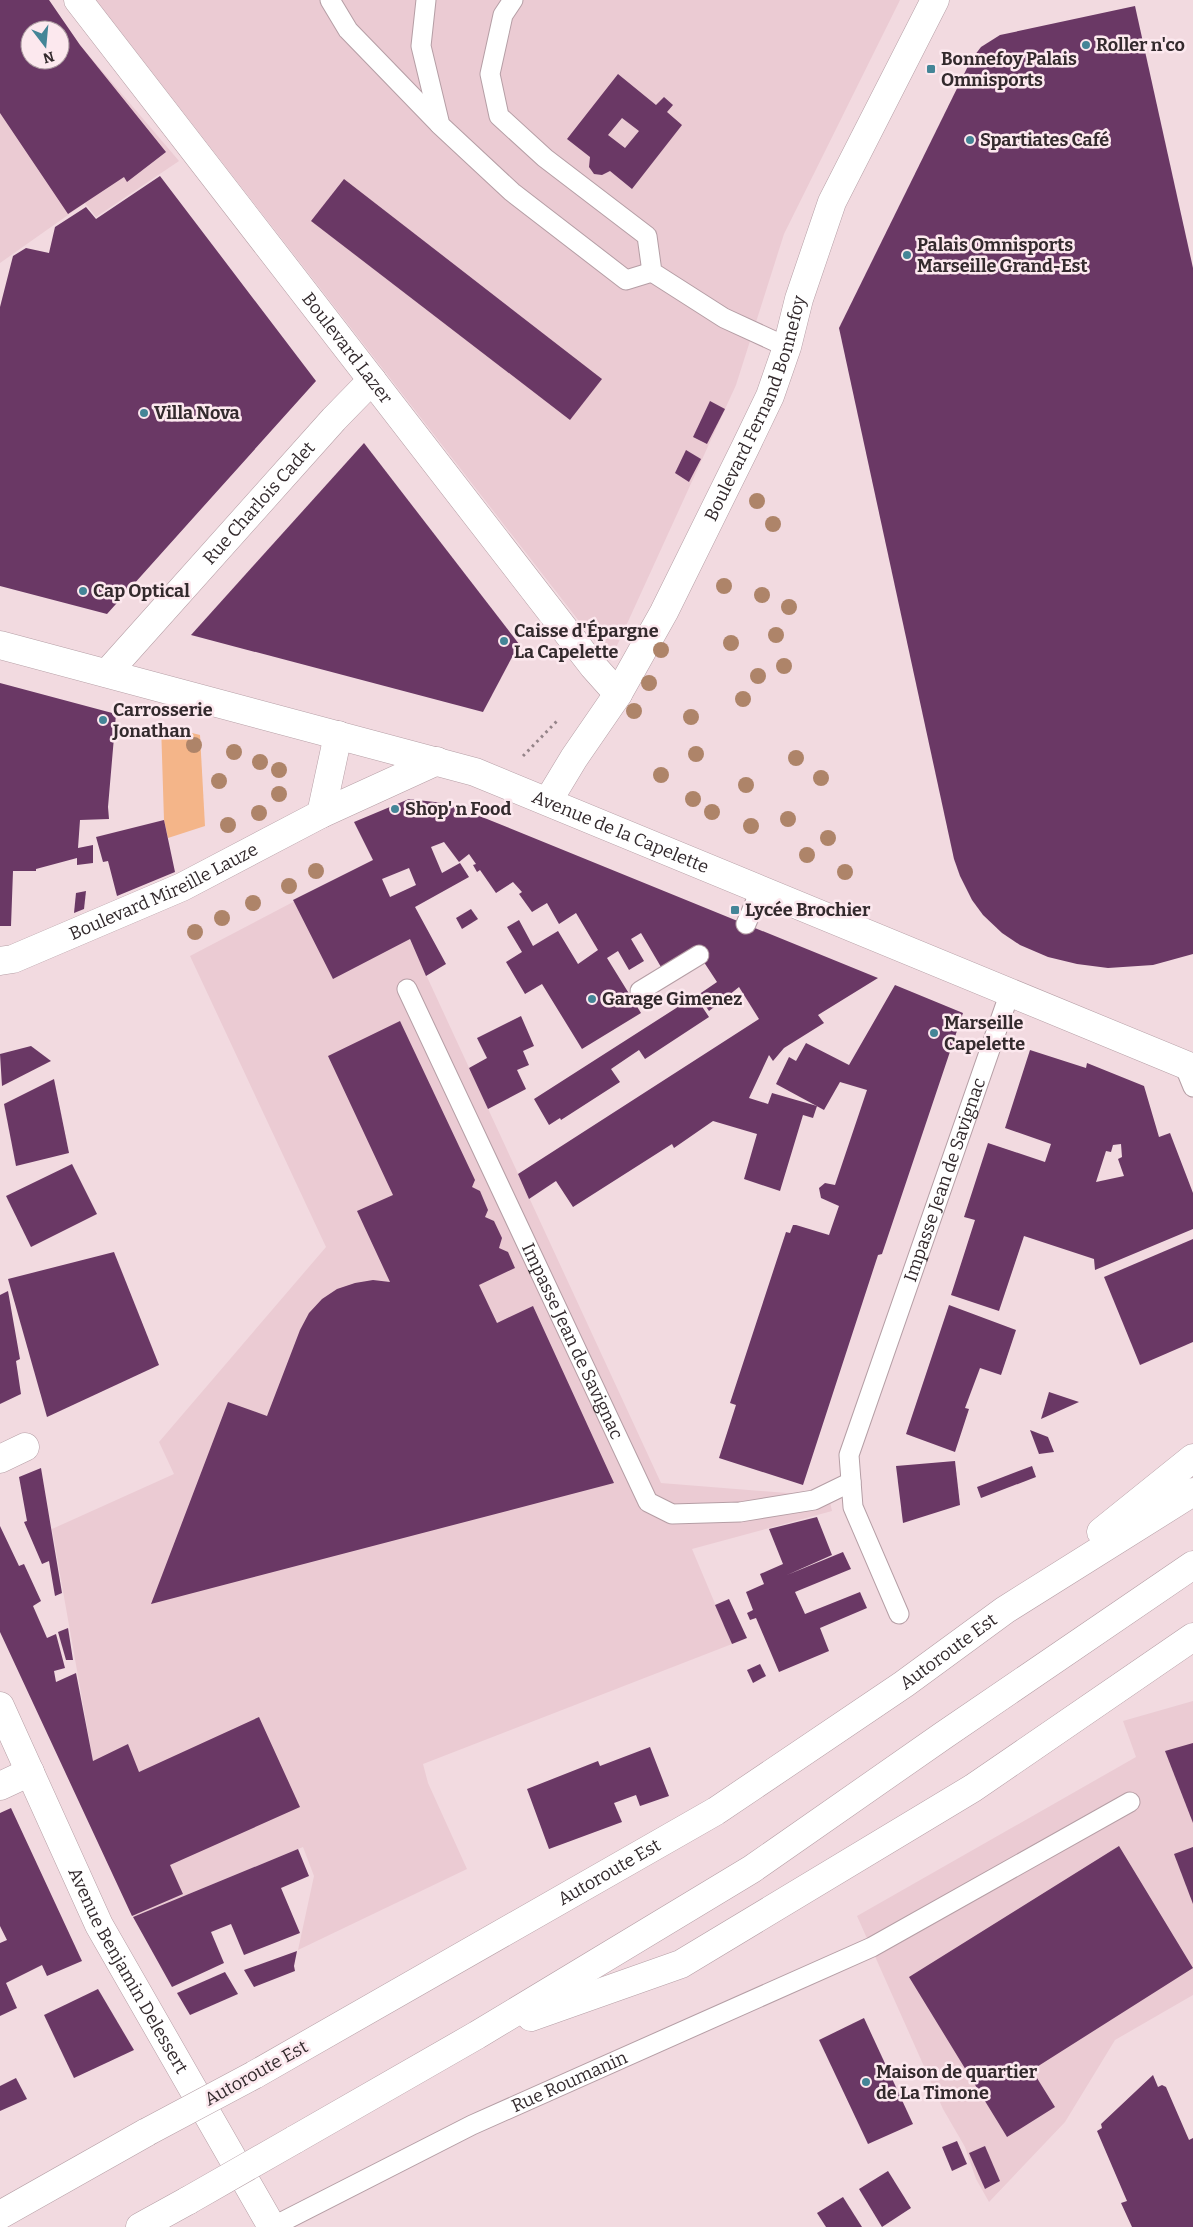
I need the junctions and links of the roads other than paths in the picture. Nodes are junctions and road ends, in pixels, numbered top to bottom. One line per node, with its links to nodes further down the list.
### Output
1 (78, 0): 9 (main road, Boulevard Lazer)
2 (330, 0): 6 (lane)
3 (426, 0): 6 (lane)
4 (513, 0): 7 (lane)
5 (935, 0): 8 (main road, Boulevard Fernand Bonnefoy)
6 (440, 125): 7 (lane)
7 (652, 272): 8 (lane)
8 (788, 347): 12 (main road, Boulevard Fernand Bonnefoy)
9 (372, 380): 11 (main road, Rue Charlois Cadet); 12 (main road, Boulevard Lazer)
10 (0, 645): 11 (main road, Avenue de la Capelette)
11 (107, 674): 13 (main road, Avenue de la Capelette)
12 (618, 694): 15 (main road, Boulevard Fernand Bonnefoy)
13 (338, 735): 14 (main road, Avenue de la Capelette); 16 (main road)
14 (437, 762): 15 (main road, Avenue de la Capelette); 16 (main road, Boulevard Mireille Lauze)
15 (548, 801): 17 (main road, Avenue de la Capelette)
16 (321, 814): 20 (main road, Boulevard Mireille Lauze)
17 (761, 889): 18 (lane); 23 (main road, Avenue de la Capelette)
18 (746, 924)
19 (699, 955): 22 (lane)
20 (0, 961)
21 (406, 989): 28 (lane, Impasse Jean de Savignac)
22 (640, 992)
23 (1010, 992): 24 (main road, Avenue de la Capelette); 28 (lane, Impasse Jean de Savignac)
24 (1190, 1073)
25 (24, 1447): 27 (main road)
26 (1193, 1458): 31 (main road)
27 (0, 1459)
28 (851, 1482): 32 (lane, Impasse Jean de Savignac)
29 (1193, 1492): 31 (main road, Autoroute Est)
30 (1188, 1568): 38 (main road)
31 (1005, 1610): 39 (main road, Autoroute Est, bridge)
32 (899, 1614)
33 (1193, 1636): 38 (main road)
34 (0, 1706): 35 (main road, Avenue Benjamin Delessert)
35 (30, 1772): 36 (main road); 41 (main road, Avenue Benjamin Delessert)
36 (0, 1786)
37 (1130, 1802): 41 (lane, Rue Roumanin)
38 (478, 2035): 40 (main road, bridge)
39 (0, 2215)
40 (140, 2227)
41 (272, 2227)

